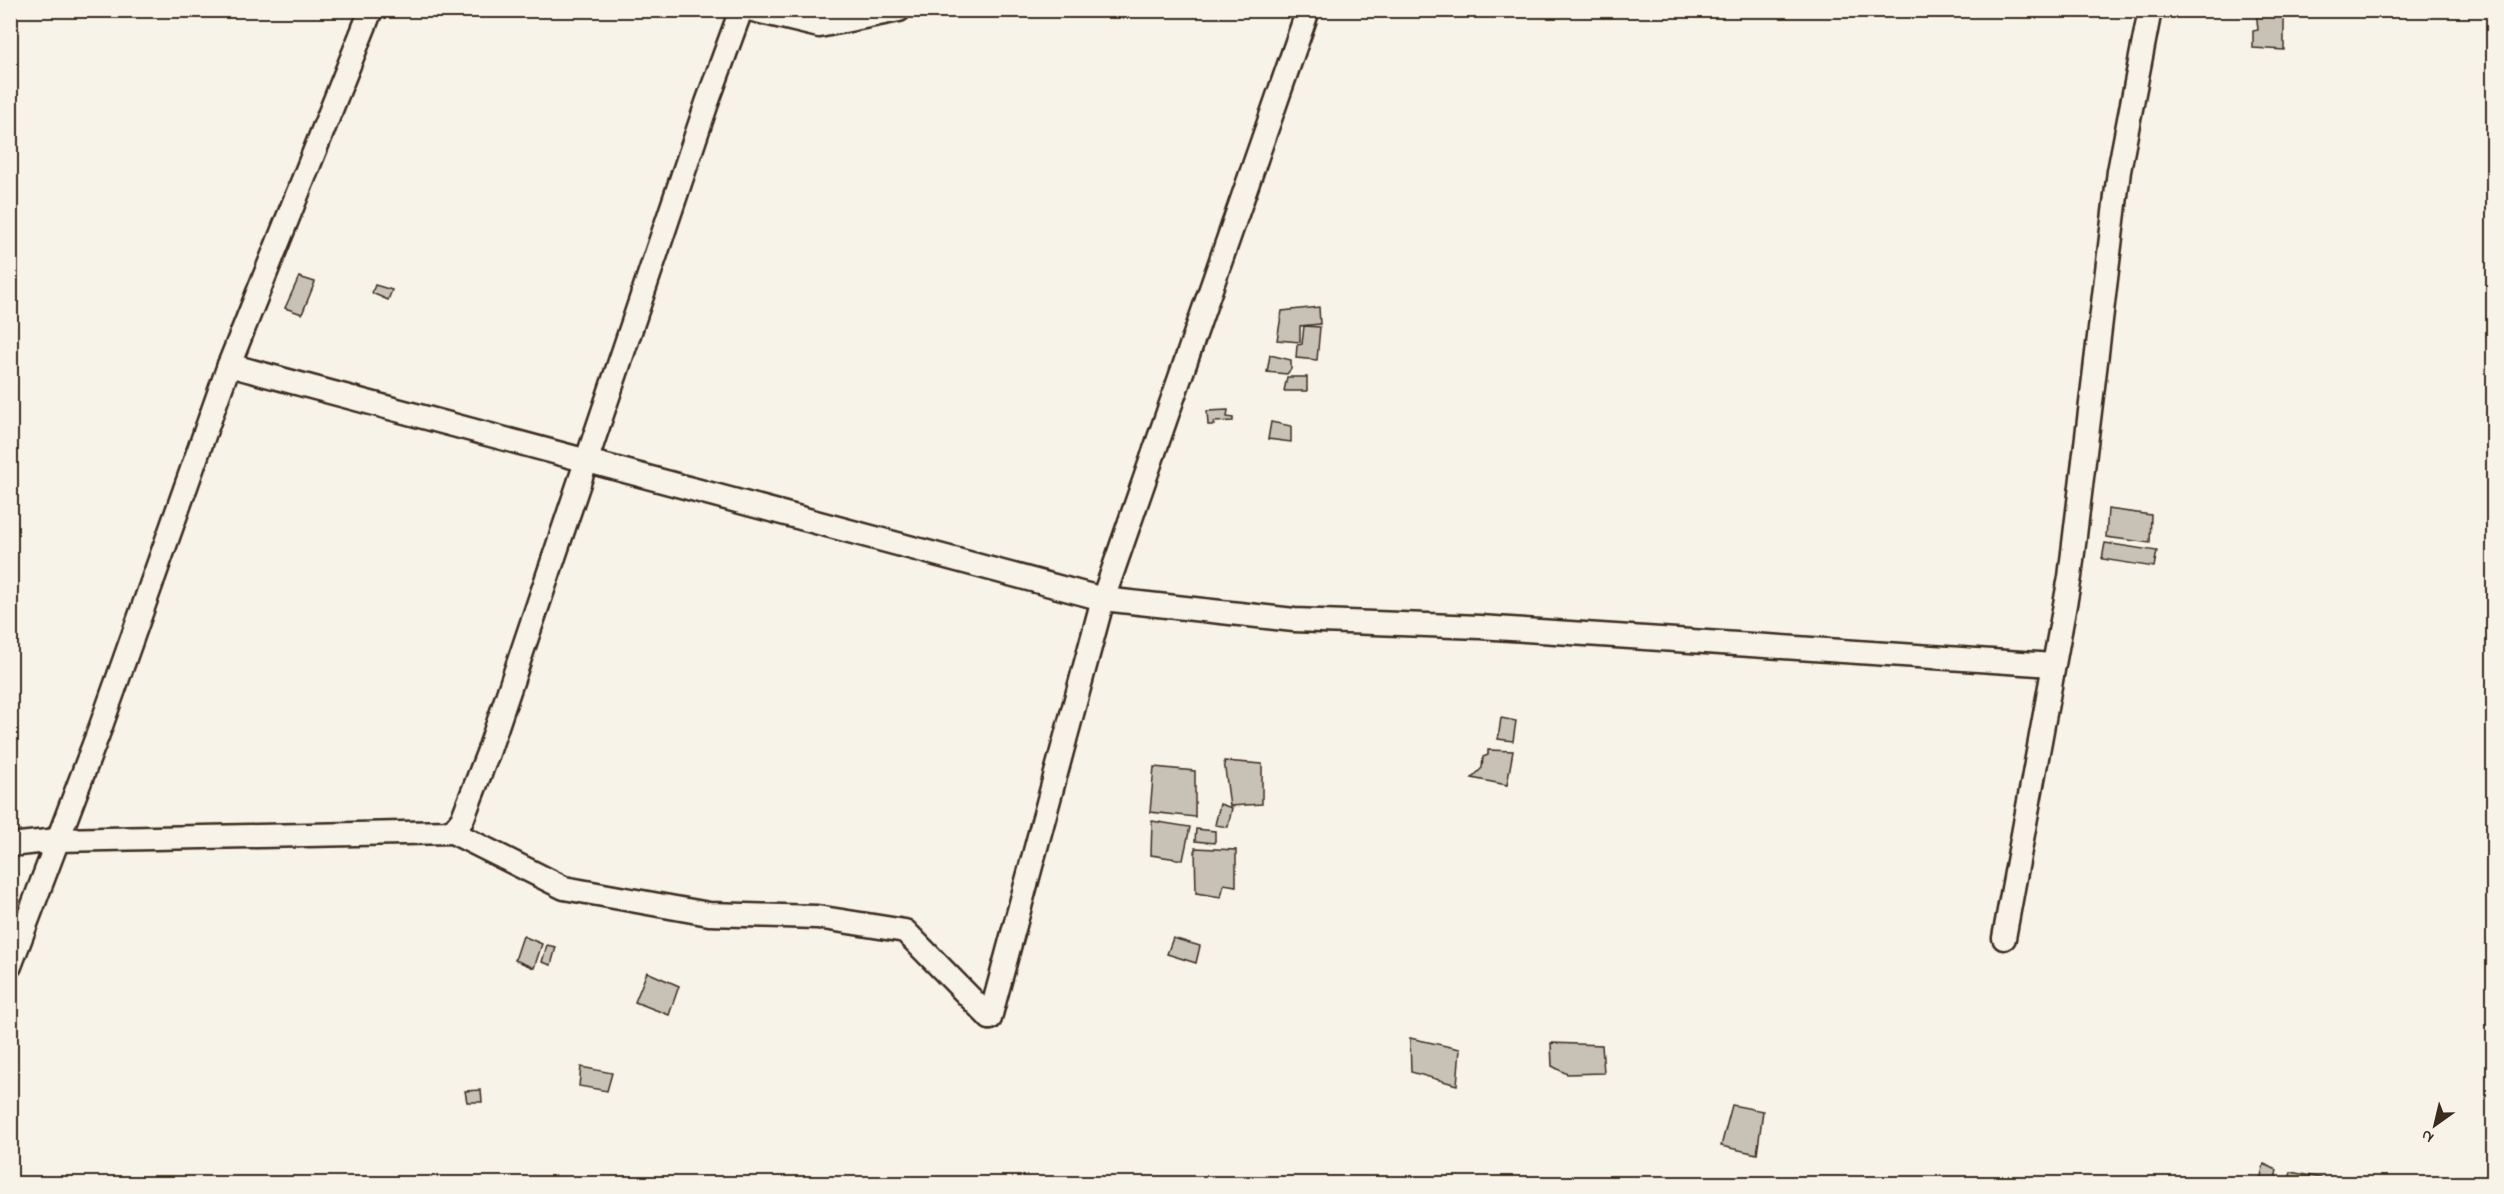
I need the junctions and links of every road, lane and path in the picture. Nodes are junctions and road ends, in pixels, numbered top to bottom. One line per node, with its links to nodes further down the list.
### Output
1 (371, 10): 7 (street)
2 (741, 10): 8 (street)
3 (753, 10): 4 (street)
4 (898, 10)
5 (1308, 10): 9 (street)
6 (2150, 10): 10 (street)
7 (229, 365): 8 (street); 12 (street)
8 (587, 461): 9 (street); 11 (street)
9 (1103, 599): 10 (street); 11 (street)
10 (2053, 665): 14 (street)
11 (452, 832): 12 (street)
12 (57, 840): 13 (street); 15 (street)
13 (10, 845)
14 (2004, 938)
15 (10, 966)

